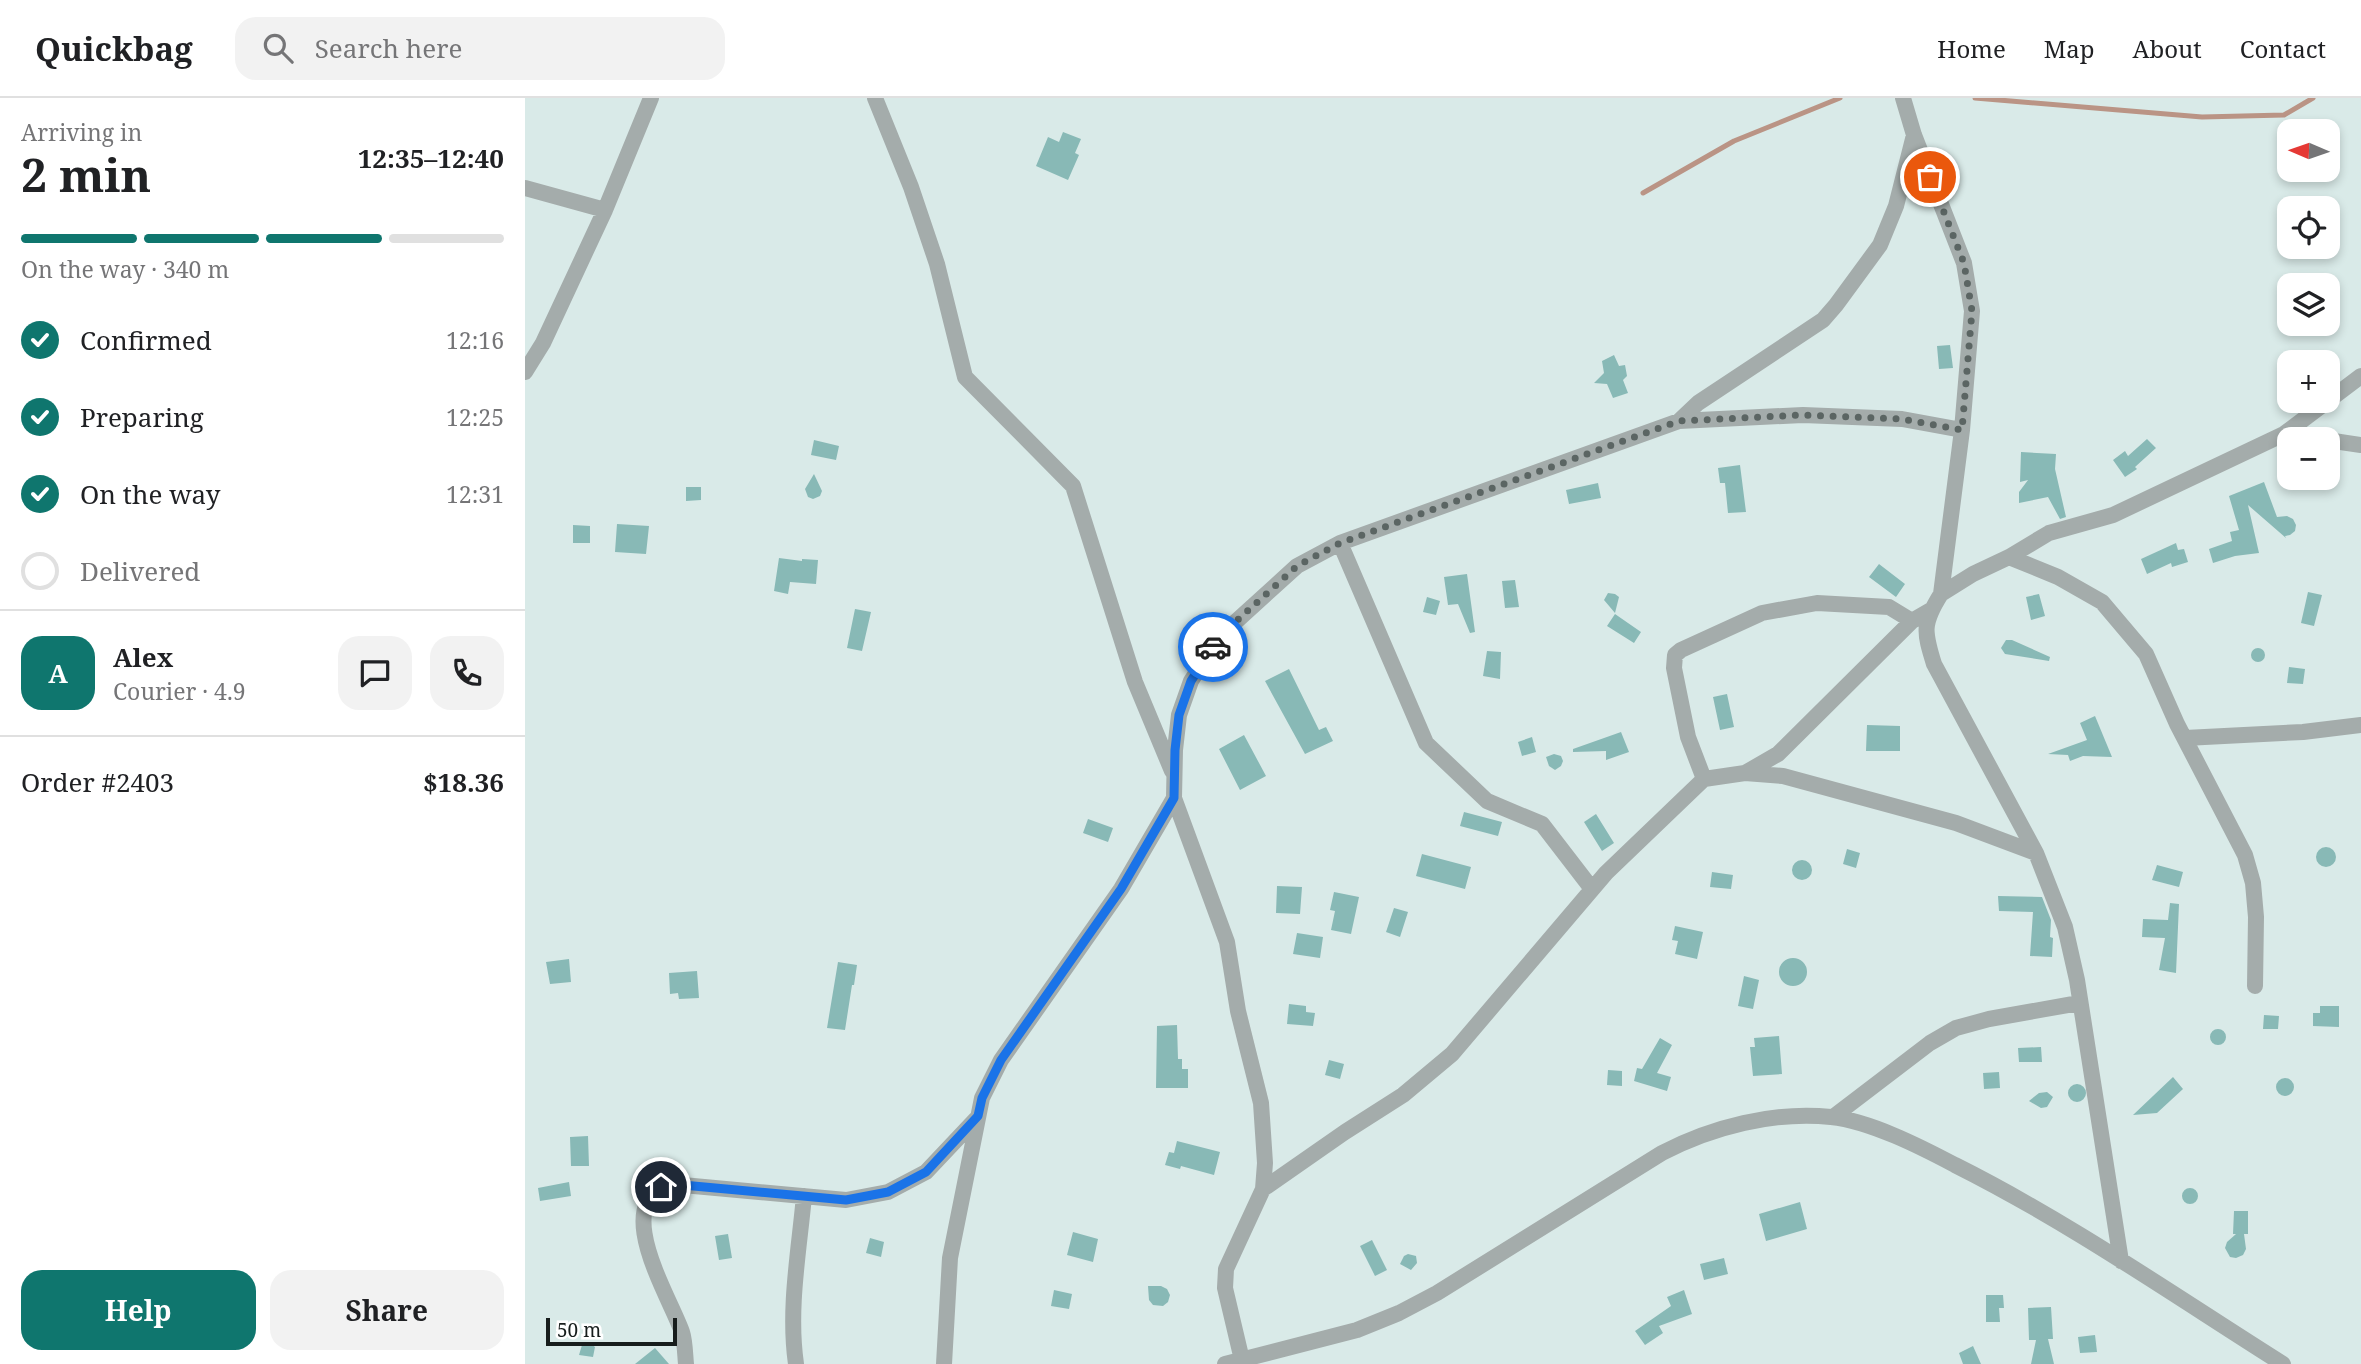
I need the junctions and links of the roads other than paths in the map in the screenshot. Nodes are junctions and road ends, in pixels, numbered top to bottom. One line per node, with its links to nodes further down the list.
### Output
1 (651, 98): 6 (street)
2 (875, 98): 23 (street)
3 (1903, 98): 4 (street)
4 (1913, 135): 9 (street); 11 (street)
5 (525, 188): 6 (street)
6 (605, 210): 7 (street)
7 (525, 372)
8 (2361, 376): 10 (street)
9 (1679, 421): 11 (street); 15 (street)
10 (2293, 427)
11 (1962, 430): 17 (street)
12 (2277, 437): 16 (street)
13 (2340, 442): 14 (street)
14 (2361, 445)
15 (1340, 543): 23 (street); 27 (street)
16 (2009, 557): 17 (street); 21 (street)
17 (1941, 594): 18 (street)
18 (1931, 610): 19 (street); 26 (street)
19 (1912, 621): 22 (street); 24 (street)
20 (2361, 725): 21 (street)
21 (2185, 738): 28 (street)
22 (1745, 773): 24 (street); 26 (street)
23 (1174, 777): 25 (street)
24 (1704, 779): 27 (street)
25 (1174, 798): 30 (street); 32 (street)
26 (2036, 853): 29 (street)
27 (1592, 889): 32 (street)
28 (2255, 986)
29 (2079, 1003): 31 (street); 34 (street)
30 (978, 1116): 33 (street); 38 (street)
31 (1833, 1117): 34 (street); 35 (street)
32 (1263, 1189): 35 (street)
33 (804, 1196): 36 (street); 37 (street)
34 (2121, 1261): 40 (street)
35 (1242, 1360): 39 (street)
36 (686, 1364)
37 (796, 1364)
38 (944, 1364)
39 (1225, 1364)
40 (2283, 1364)

